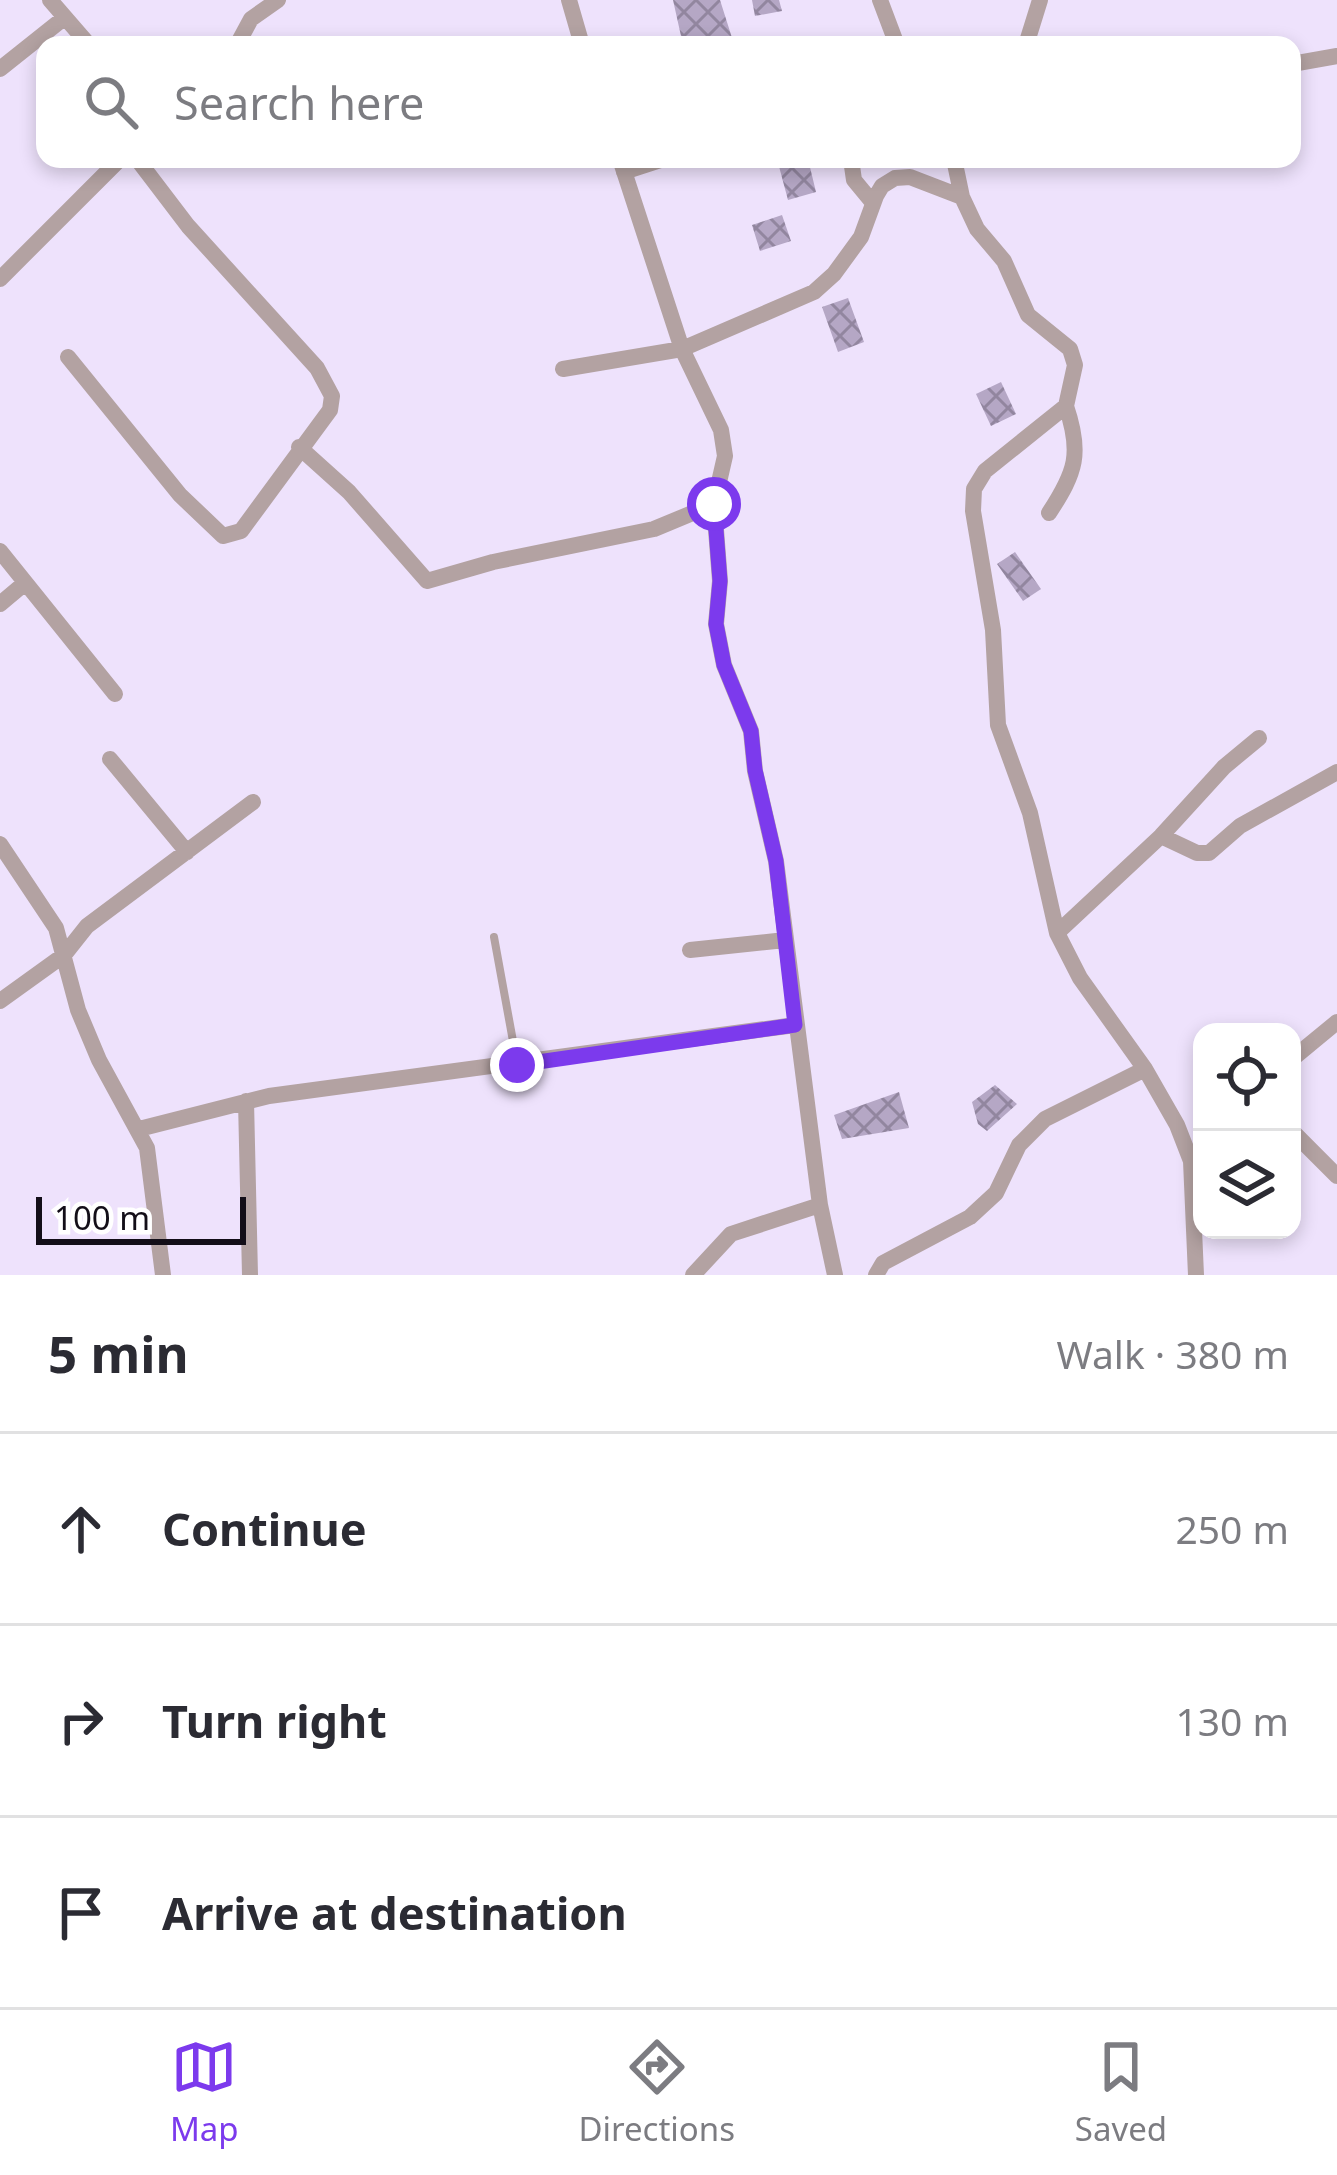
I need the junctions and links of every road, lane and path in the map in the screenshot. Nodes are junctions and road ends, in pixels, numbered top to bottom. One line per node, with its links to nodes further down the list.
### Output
1 (50, 0): 6 (street)
2 (278, 0): 9 (street)
3 (569, 0): 10 (street)
4 (880, 0): 11 (street)
5 (1040, 0): 12 (street)
6 (64, 18): 7 (street); 8 (street)
7 (41, 36)
8 (81, 36)
9 (242, 36)
10 (579, 36)
11 (894, 36)
12 (1029, 36)
13 (36, 40): 16 (street)
14 (1337, 56): 15 (street)
15 (1301, 62)
16 (0, 69)
17 (111, 168): 24 (street)
18 (144, 168): 29 (street)
19 (623, 168): 25 (street)
20 (852, 168): 23 (street)
21 (956, 168): 22 (street)
22 (962, 197): 23 (street); 28 (street)
23 (873, 203): 25 (street)
24 (0, 279)
25 (682, 349): 27 (street); 30 (street)
26 (68, 357): 29 (street)
27 (563, 369)
28 (1066, 406): 31 (street); 43 (street)
29 (299, 447): 30 (street)
30 (714, 504): 45 (street)
31 (1049, 513)
32 (0, 551): 33 (street)
33 (25, 583): 34 (street); 35 (street)
34 (0, 604)
35 (115, 694)
36 (1259, 738): 40 (street)
37 (110, 759): 42 (street)
38 (1337, 772): 40 (street)
39 (253, 802): 42 (street)
40 (1161, 836): 43 (street)
41 (0, 844): 47 (street)
42 (187, 852): 47 (street)
43 (1057, 934): 53 (street)
44 (494, 937): 52 (lane)
45 (785, 940): 46 (street); 50 (street)
46 (690, 950)
47 (64, 955): 48 (street); 55 (street)
48 (0, 1001)
49 (1337, 1022): 51 (street)
50 (795, 1025): 52 (street); 59 (street)
51 (1301, 1052)
52 (517, 1065): 54 (street)
53 (1145, 1069): 57 (street); 65 (street)
54 (246, 1101): 55 (street); 62 (street)
55 (139, 1129): 61 (street)
56 (1301, 1140): 58 (street)
57 (1193, 1150)
58 (1337, 1176)
59 (820, 1204): 63 (street); 64 (street)
60 (1196, 1239): 66 (street)
61 (163, 1275)
62 (250, 1275)
63 (693, 1275)
64 (835, 1275)
65 (876, 1275)
66 (1196, 1275)

